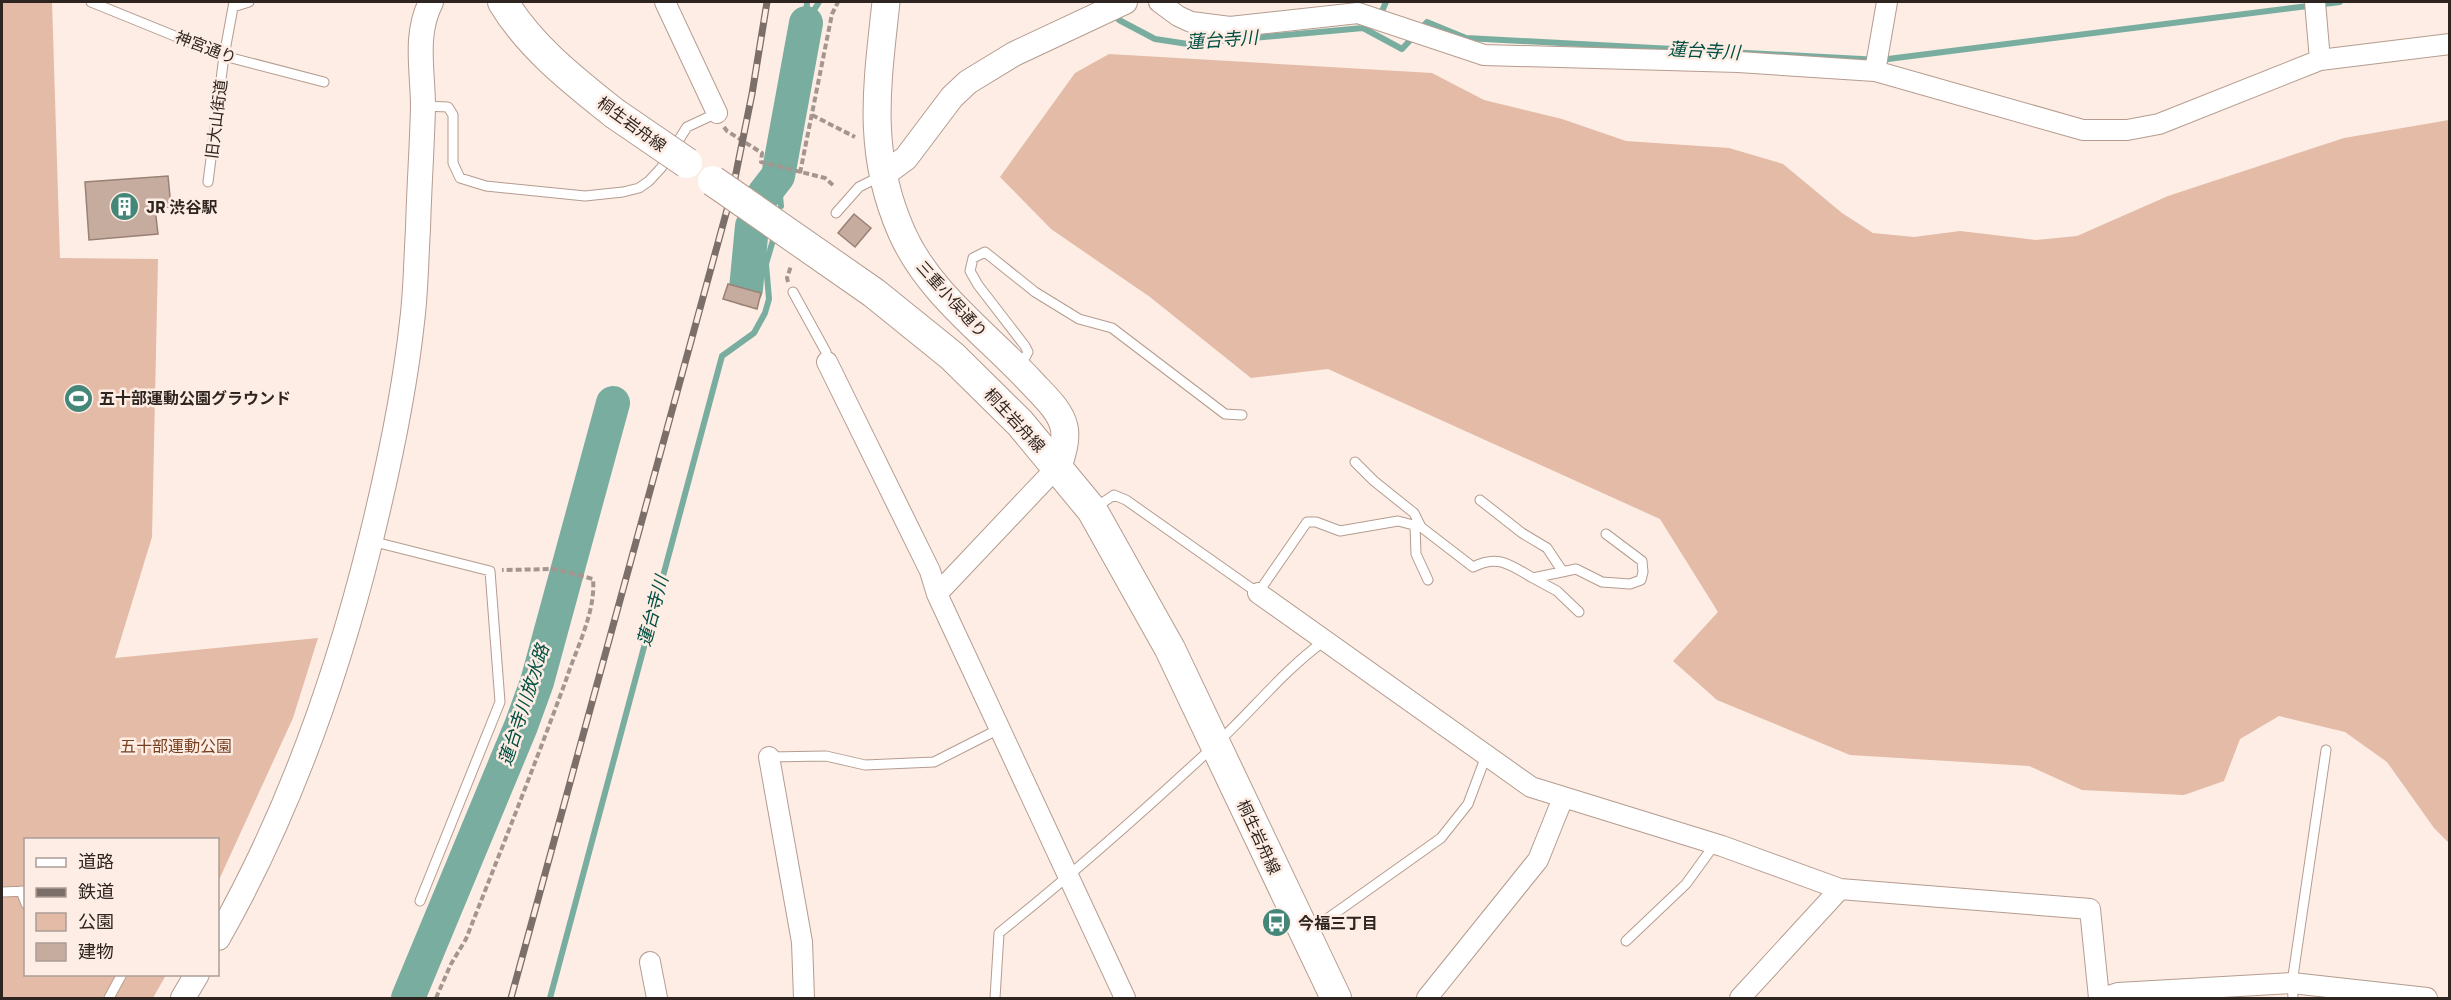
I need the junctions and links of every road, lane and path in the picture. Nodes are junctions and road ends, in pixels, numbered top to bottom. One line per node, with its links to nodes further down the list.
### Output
1 (91, 2): 14 (lane, 神宮通り)
2 (249, 2): 12 (lane)
3 (431, 2): 18 (street)
4 (503, 2): 32 (main road, 桐生岩舟線, bridge)
5 (665, 2): 19 (street)
6 (838, 2): 20 (path)
7 (886, 2): 23 (main road, 三重小俣通り)
8 (1124, 2): 23 (street)
9 (1159, 2): 16 (street)
10 (1887, 2): 16 (street)
11 (2315, 2): 15 (street)
12 (234, 4): 14 (lane, 旧大山街道)
13 (2450, 44): 15 (street)
14 (224, 56): 17 (lane, 神宮通り); 24 (lane, 旧大山街道)
15 (2320, 60): 16 (street)
16 (1875, 71)
17 (324, 82)
18 (423, 106): 19 (lane); 37 (street)
19 (717, 113): 22 (path)
20 (812, 115): 21 (path); 22 (path)
21 (862, 140)
22 (798, 173): 25 (path)
23 (883, 175): 26 (lane); 29 (main road, 三重小俣通り)
24 (208, 182)
25 (835, 187)
26 (836, 213)
27 (793, 292): 28 (lane)
28 (827, 362): 43 (street)
29 (1019, 369): 30 (lane); 32 (main road, 三重小俣通り)
30 (1242, 416)
31 (1355, 462): 35 (lane)
32 (1058, 466): 34 (main road, 桐生岩舟線); 43 (street)
33 (1480, 500): 39 (lane)
34 (1092, 510): 42 (lane); 47 (main road, 桐生岩舟線)
35 (1418, 527): 40 (lane); 41 (lane); 42 (lane)
36 (1606, 534): 39 (lane)
37 (370, 541): 38 (lane); 58 (street)
38 (490, 571): 57 (lane); 69 (path)
39 (1563, 572): 40 (lane)
40 (1533, 578): 44 (lane)
41 (1428, 580)
42 (1258, 593): 45 (street)
43 (937, 594): 46 (street)
44 (1579, 612)
45 (1324, 641): 47 (lane); 49 (street)
46 (999, 729): 50 (lane); 53 (street)
47 (1215, 745): 53 (lane); 59 (main road, 桐生岩舟線)
48 (2326, 750): 64 (lane)
49 (1486, 756): 51 (street); 59 (lane)
50 (769, 757): 71 (street)
51 (1563, 798): 52 (street); 66 (street)
52 (1715, 844): 54 (street); 60 (lane)
53 (1069, 877): 72 (lane); 73 (street)
54 (1840, 889): 75 (street); 76 (street)
55 (23, 891): 56 (lane)
56 (2, 892)
57 (420, 901)
58 (219, 933)
59 (1305, 935): 74 (main road, 桐生岩舟線)
60 (1626, 941)
61 (650, 962): 70 (street)
62 (122, 976): 67 (lane)
63 (196, 976): 68 (street)
64 (2293, 991): 65 (street); 77 (street)
65 (2178, 994): 76 (street)
66 (1434, 995)
67 (110, 999)
68 (183, 999)
69 (436, 999)
70 (657, 999)
71 (804, 999)
72 (995, 999)
73 (1125, 999)
74 (1336, 999)
75 (1740, 999)
76 (2101, 999)
77 (2427, 999)

